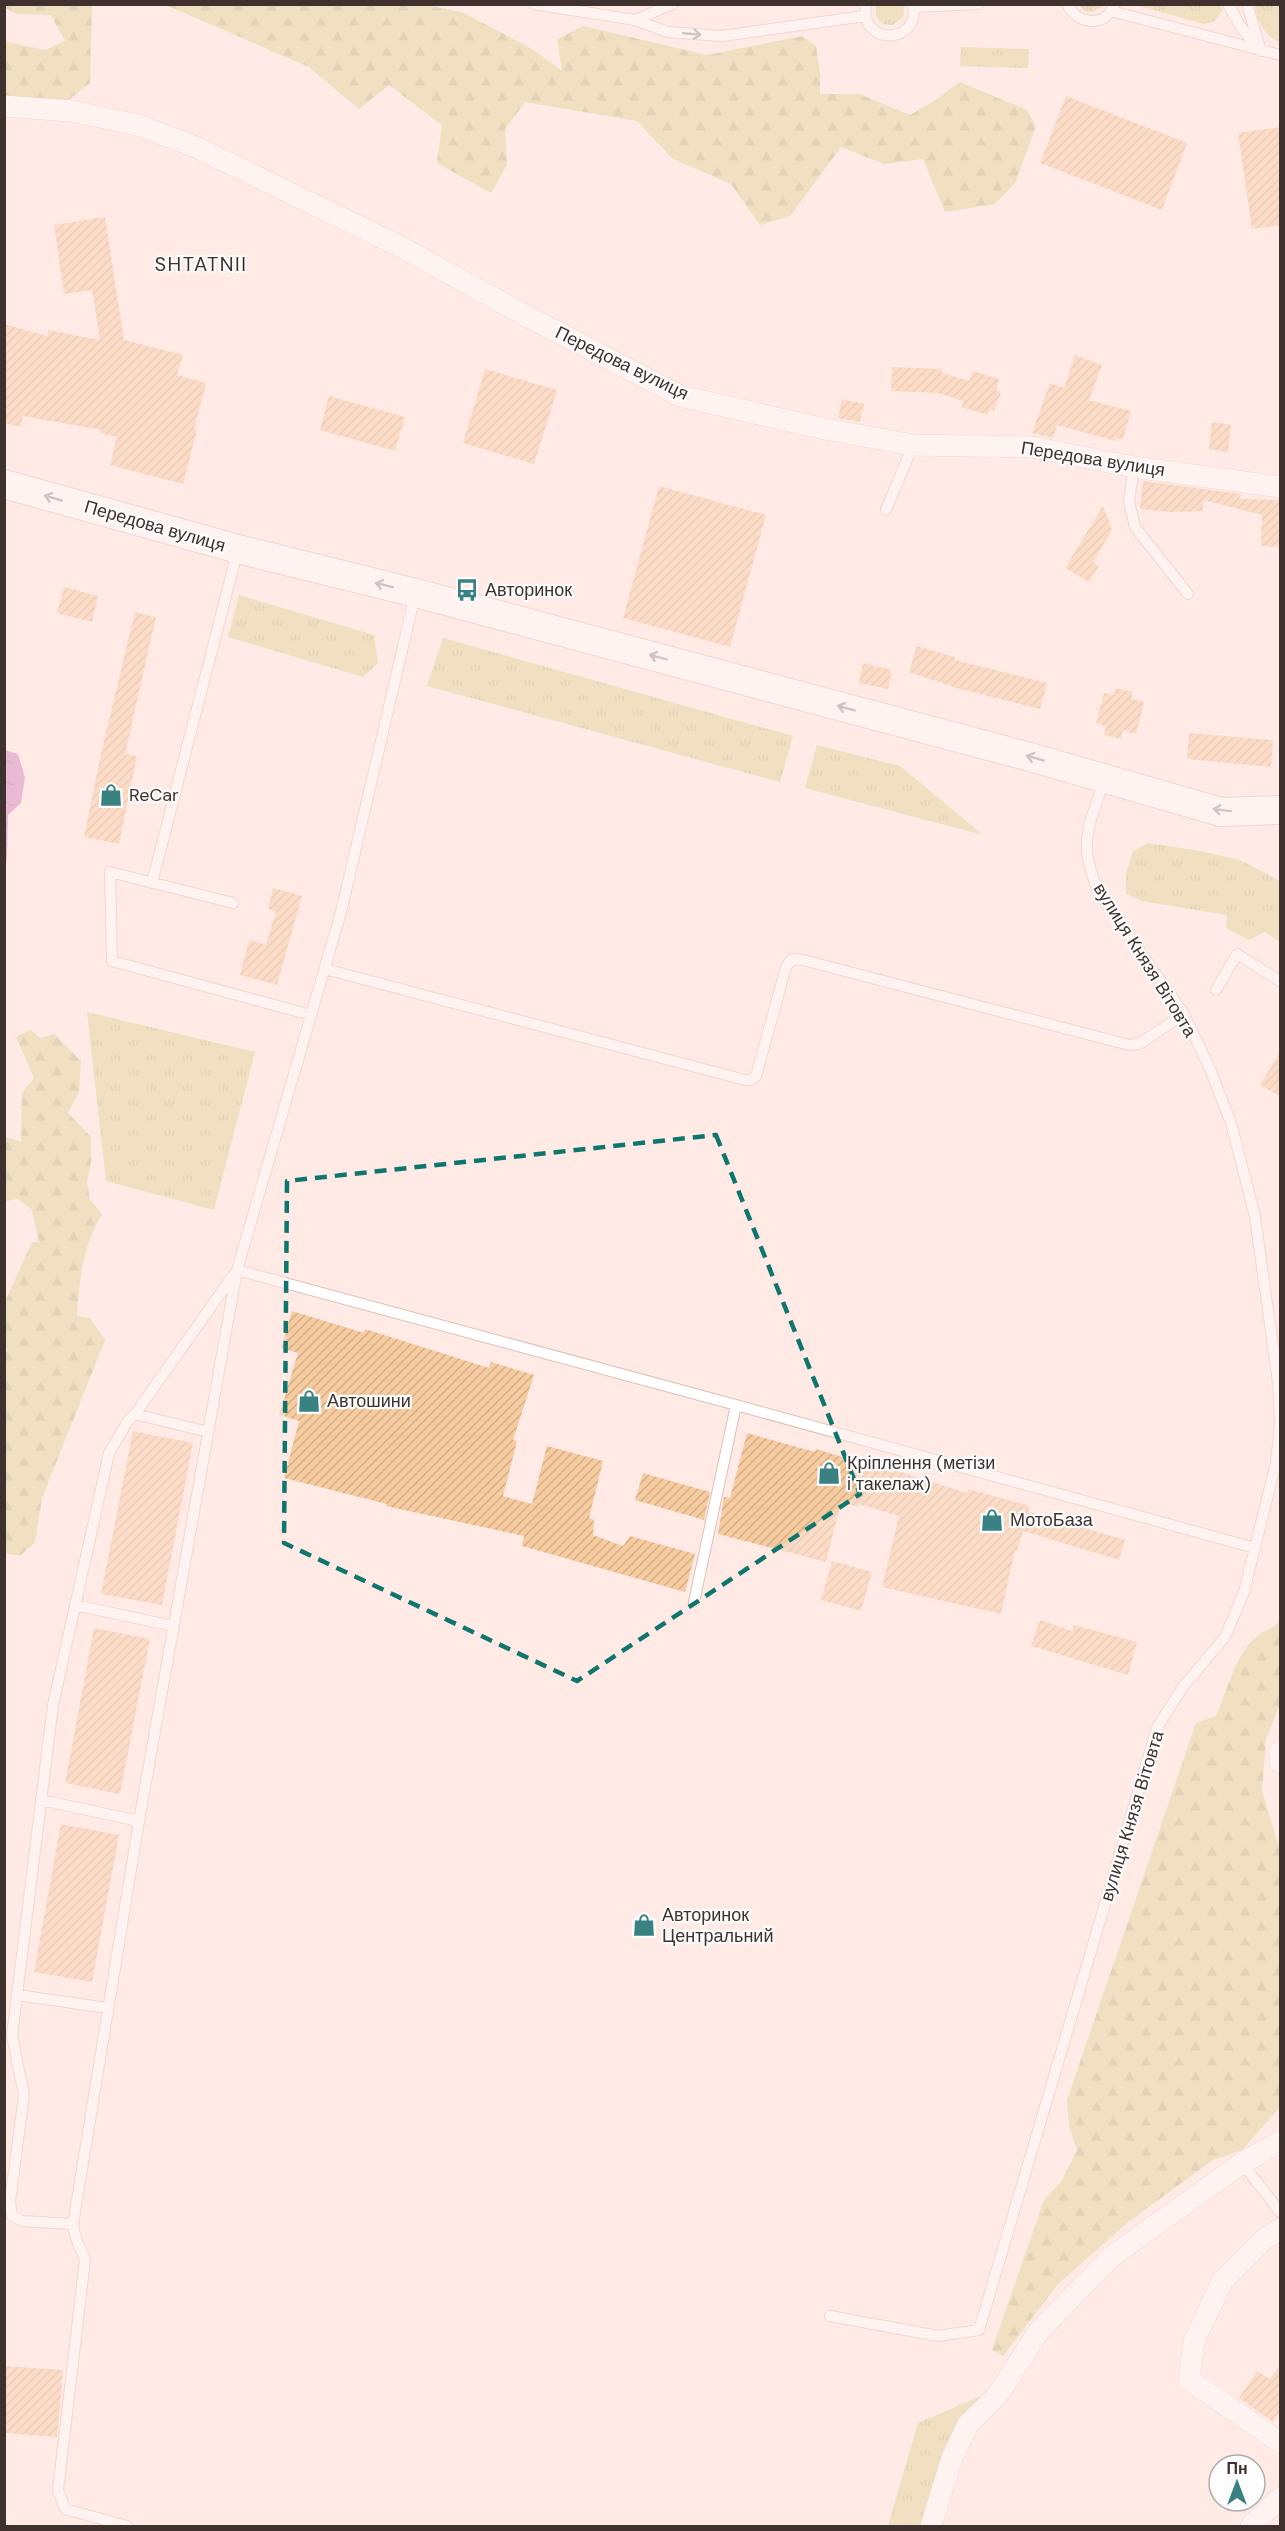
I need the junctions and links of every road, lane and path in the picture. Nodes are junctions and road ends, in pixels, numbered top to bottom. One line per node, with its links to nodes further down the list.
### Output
1 (534, 4): 10 (lane)
2 (673, 4): 10 (lane)
3 (978, 4): 7 (lane)
4 (1067, 4): 8 (lane)
5 (1228, 4): 11 (lane)
6 (1247, 4): 11 (lane)
7 (914, 6): 9 (lane)
8 (1113, 8): 11 (lane)
9 (866, 10): 10 (lane, one-way to 9)
10 (635, 20)
11 (1261, 51): 12 (lane)
12 (1281, 56)
13 (4, 106): 14 (street, Передова вулиця)
14 (913, 445): 15 (street, Передова вулиця); 18 (lane)
15 (1134, 467): 17 (street, Передова вулиця); 21 (lane)
16 (4, 484): 19 (street, Передова вулиця, one-way to 16)
17 (1281, 487)
18 (886, 510)
19 (238, 549): 20 (street, Передова вулиця, one-way to 19); 24 (lane)
20 (416, 593): 22 (street, Передова вулиця, one-way to 20); 26 (lane)
21 (1188, 594)
22 (1105, 778): 23 (street, Передова вулиця, one-way to 22); 29 (lane, вулиця Князя Вітовта)
23 (1281, 810)
24 (152, 883): 25 (lane); 30 (lane)
25 (233, 903)
26 (325, 969): 29 (lane); 30 (lane)
27 (1281, 981): 28 (lane)
28 (1216, 990)
29 (1184, 1014): 35 (lane, вулиця Князя Вітовта)
30 (311, 1015): 31 (lane)
31 (237, 1270): 32 (lane); 33 (lane); 34 (lane)
32 (736, 1405): 35 (lane); 36 (lane)
33 (135, 1414): 34 (lane); 37 (lane)
34 (208, 1432): 38 (lane)
35 (1255, 1548): 50 (lane, вулиця Князя Вітовта)
36 (694, 1602)
37 (75, 1605): 38 (lane); 41 (lane)
38 (174, 1626): 42 (lane)
39 (1281, 1752): 40 (street)
40 (1281, 1762)
41 (41, 1800): 42 (lane); 43 (lane)
42 (139, 1821): 44 (lane)
43 (17, 1995): 44 (lane); 48 (lane)
44 (108, 2008): 48 (lane)
45 (1281, 2142): 46 (street)
46 (1242, 2163): 47 (lane); 54 (street)
47 (1281, 2212)
48 (73, 2223): 53 (lane)
49 (1281, 2229): 51 (street)
50 (830, 2316)
51 (1281, 2442)
52 (1281, 2498): 55 (street)
53 (127, 2526)
54 (931, 2526)
55 (1251, 2526)

